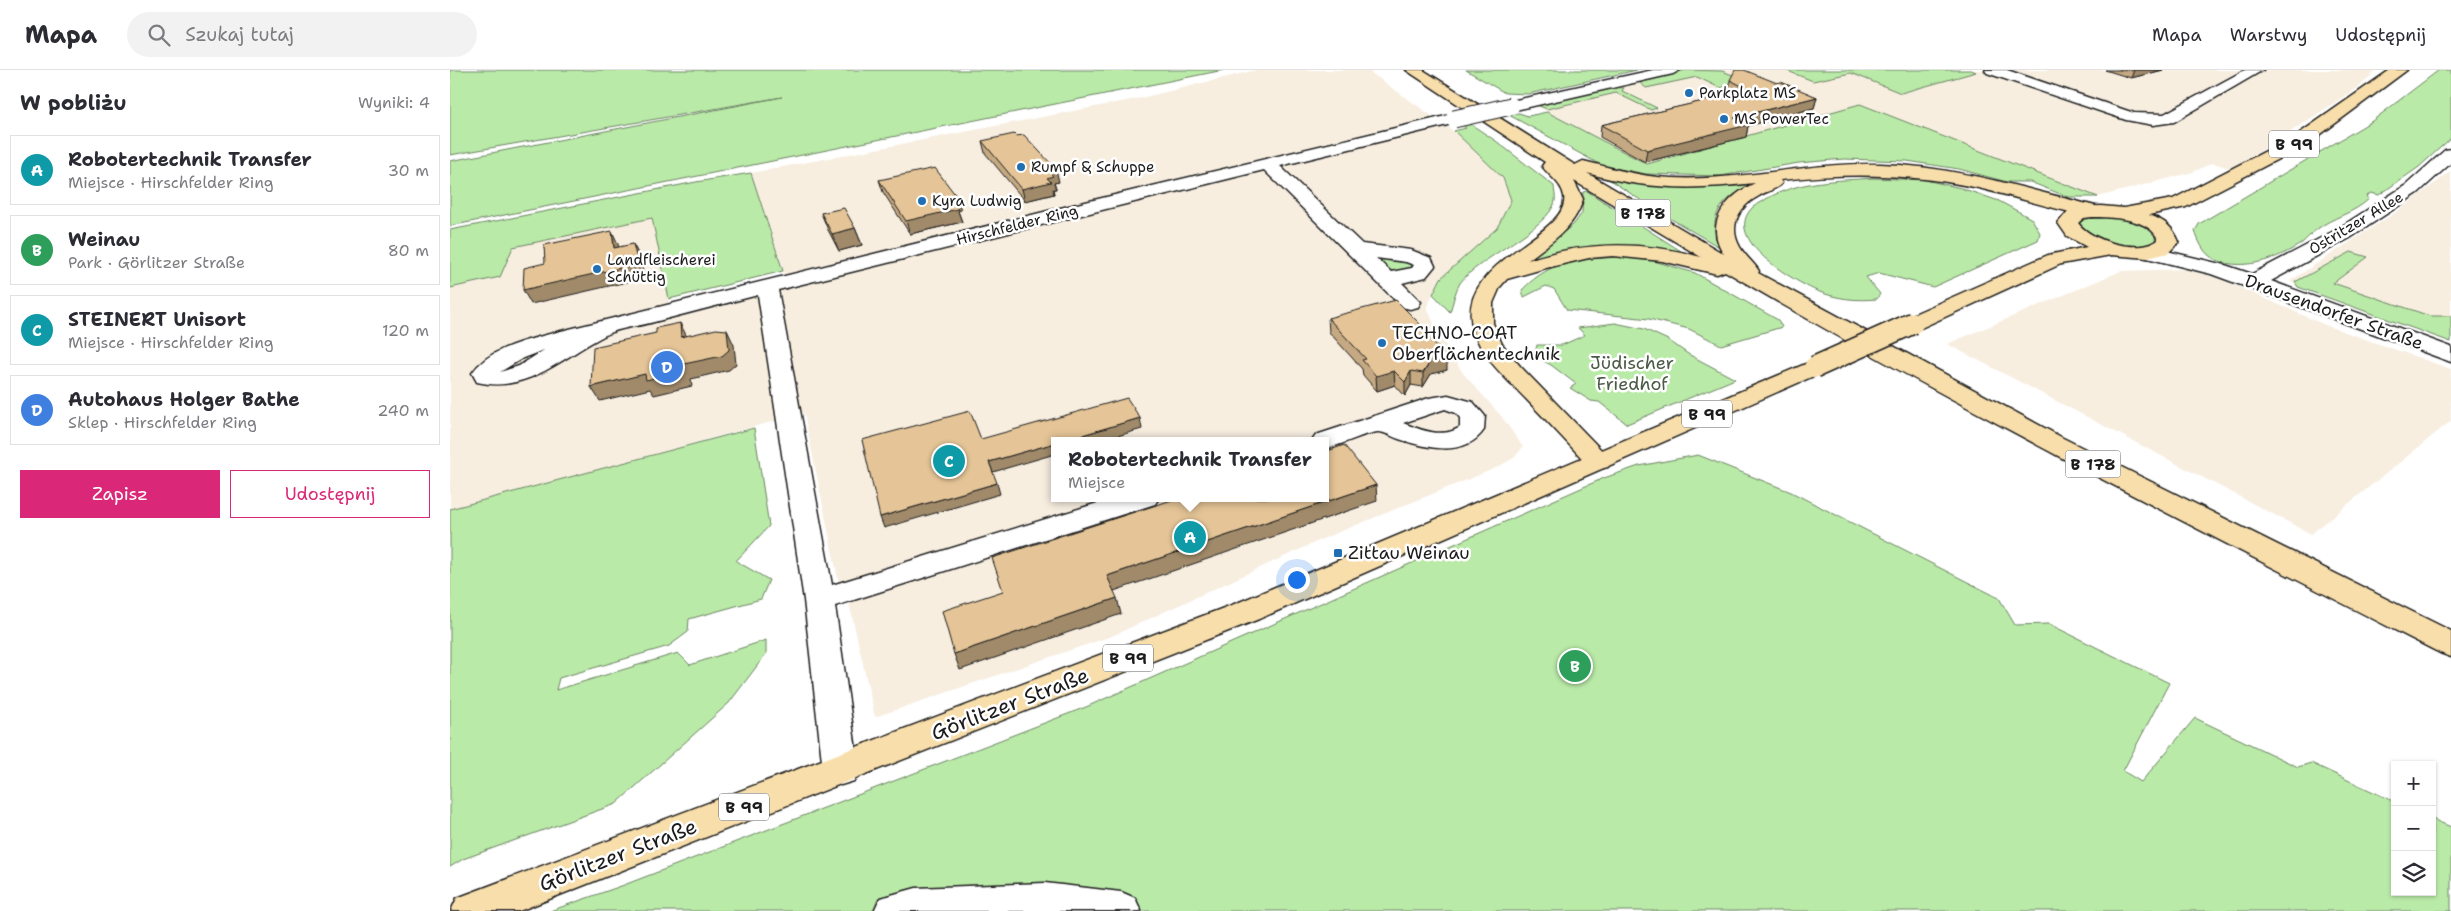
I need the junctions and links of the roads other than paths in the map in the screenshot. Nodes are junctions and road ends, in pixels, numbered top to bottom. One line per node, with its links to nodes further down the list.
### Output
1 (1414, 70): 6 (main road, B 178)
2 (1673, 70): 8 (street, Hirschfelder Ring, bridge)
3 (1992, 70): 4 (street)
4 (2256, 70)
5 (2400, 70): 11 (main road, B 99)
6 (1532, 148): 9 (main road); 21 (main road); 22 (main road, B 178)
7 (2451, 154): 24 (street, Ostritzer Allee)
8 (1268, 164): 17 (street); 25 (street, Hirschfelder Ring)
9 (1802, 172): 10 (main road); 22 (main road)
10 (2027, 197): 12 (main road); 14 (main road)
11 (2179, 204): 13 (main road, B 99); 15 (main road, B 99)
12 (2092, 211): 13 (main road); 14 (main road)
13 (2125, 214): 15 (main road)
14 (2073, 228): 16 (main road); 19 (main road, B 99)
15 (2164, 235): 18 (main road); 20 (street, Drausendorfer Straße)
16 (2111, 248): 18 (main road); 19 (main road, B 99)
17 (1355, 249): 23 (street); 23 (street)
18 (2146, 252): 20 (street, Drausendorfer Straße)
19 (2055, 259): 31 (main road, B 99, bridge)
20 (2218, 269): 24 (street, Drausendorfer Straße)
21 (1497, 278): 22 (main road); 31 (main road)
22 (1754, 279): 34 (main road, B 178)
23 (1385, 280): 26 (street)
24 (2254, 282): 28 (street, Drausendorfer Straße)
25 (767, 286): 27 (street, Hirschfelder Ring); 33 (street)
26 (1410, 302)
27 (604, 328)
28 (2451, 355)
29 (1380, 423): 30 (street)
30 (1329, 440)
31 (1598, 461): 35 (main road, Görlitzer Straße / B 99)
32 (1132, 502): 33 (street)
33 (819, 600): 35 (street)
34 (2451, 644)
35 (841, 770): 36 (main road, Görlitzer Straße / B 99)
36 (471, 911)
37 (894, 911): 38 (street)
38 (1121, 911)

